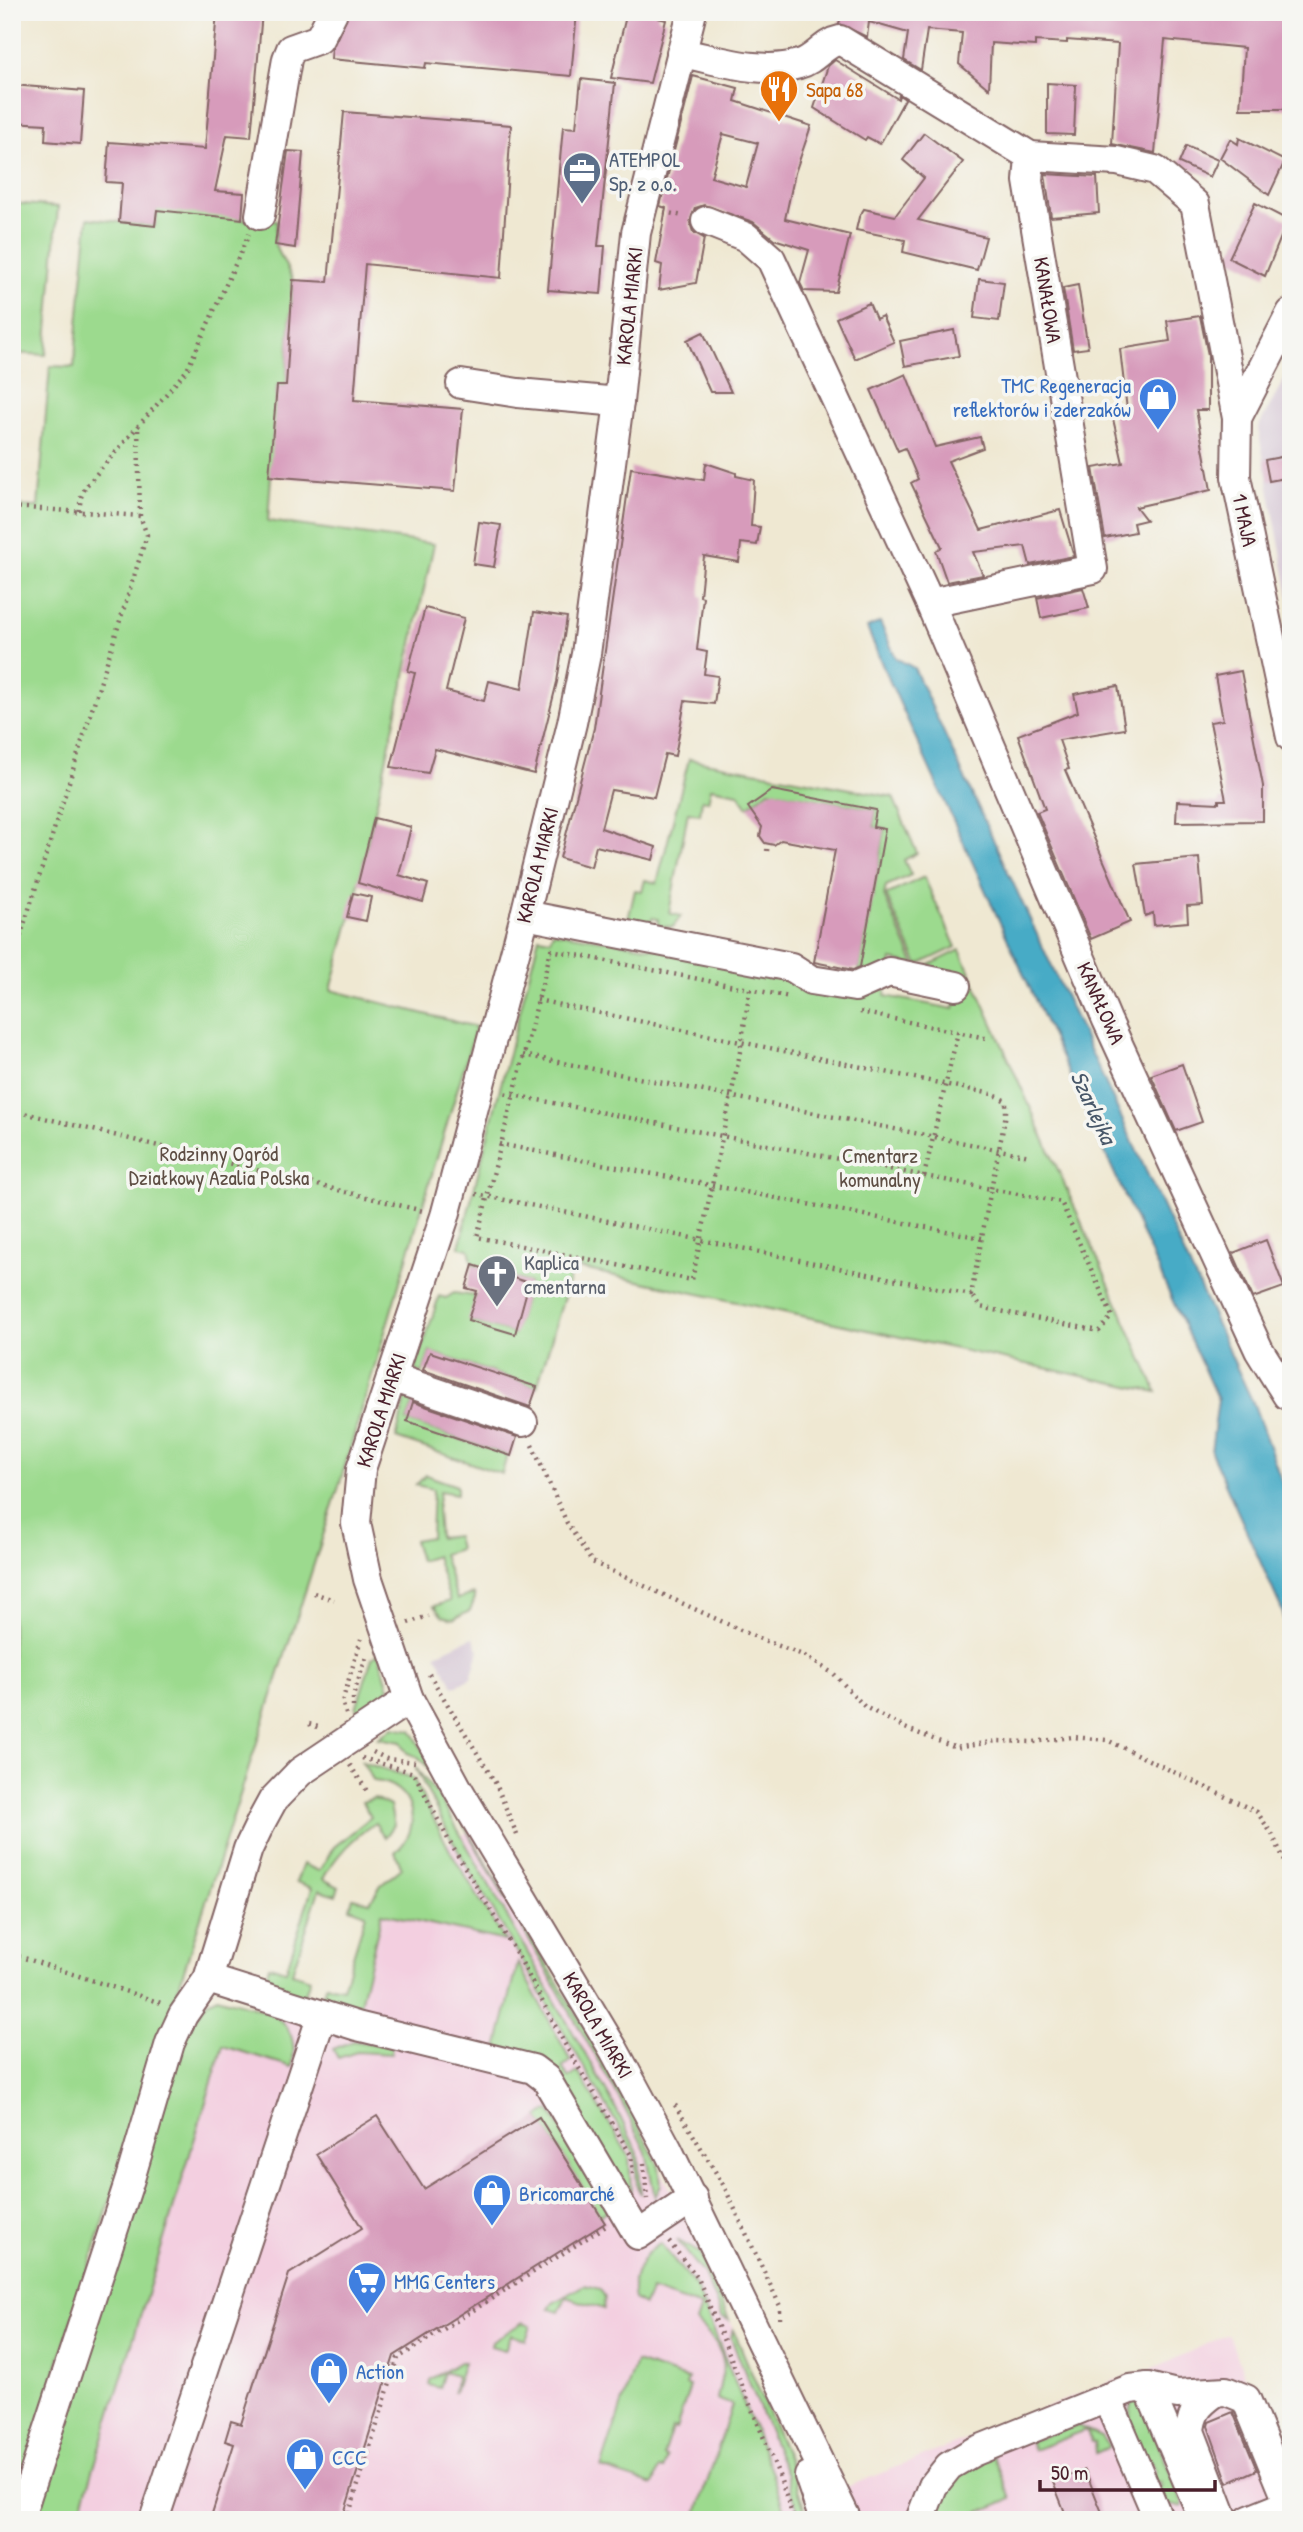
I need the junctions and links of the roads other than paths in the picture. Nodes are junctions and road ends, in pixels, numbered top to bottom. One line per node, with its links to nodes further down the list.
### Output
1 (333, 12): 5 (street)
2 (692, 12): 3 (street, KAROLA MIARKI)
3 (681, 53): 4 (street); 9 (street, KAROLA MIARKI)
4 (1030, 156): 10 (street); 11 (street, KANAŁOWA)
5 (260, 215)
6 (706, 221): 11 (street, KANAŁOWA)
7 (1291, 313): 10 (street, 1 MAJA)
8 (461, 384): 9 (street)
9 (619, 402): 13 (street, KAROLA MIARKI)
10 (1237, 418): 12 (street, 1 MAJA)
11 (930, 603): 16 (street, KANAŁOWA)
12 (1291, 737)
13 (525, 915): 14 (street); 15 (street, KAROLA MIARKI)
14 (956, 986)
15 (391, 1377): 17 (street); 18 (street, KAROLA MIARKI)
16 (1287, 1395)
17 (523, 1422)
18 (409, 1699): 19 (street); 21 (street, KAROLA MIARKI)
19 (208, 1979): 20 (street); 26 (street)
20 (321, 2015): 21 (street); 27 (street)
21 (693, 2198): 22 (street, KAROLA MIARKI)
22 (769, 2361): 28 (street, KAROLA MIARKI); 29 (street, KAROLA MIARKI)
23 (1148, 2387): 24 (street); 25 (street); 32 (street)
24 (1213, 2394): 33 (street); 34 (street)
25 (1107, 2398): 30 (street); 31 (street)
26 (19, 2520)
27 (154, 2520)
28 (824, 2520)
29 (847, 2520)
30 (920, 2520)
31 (1159, 2520)
32 (1204, 2520)
33 (1224, 2520)
34 (1249, 2520)

